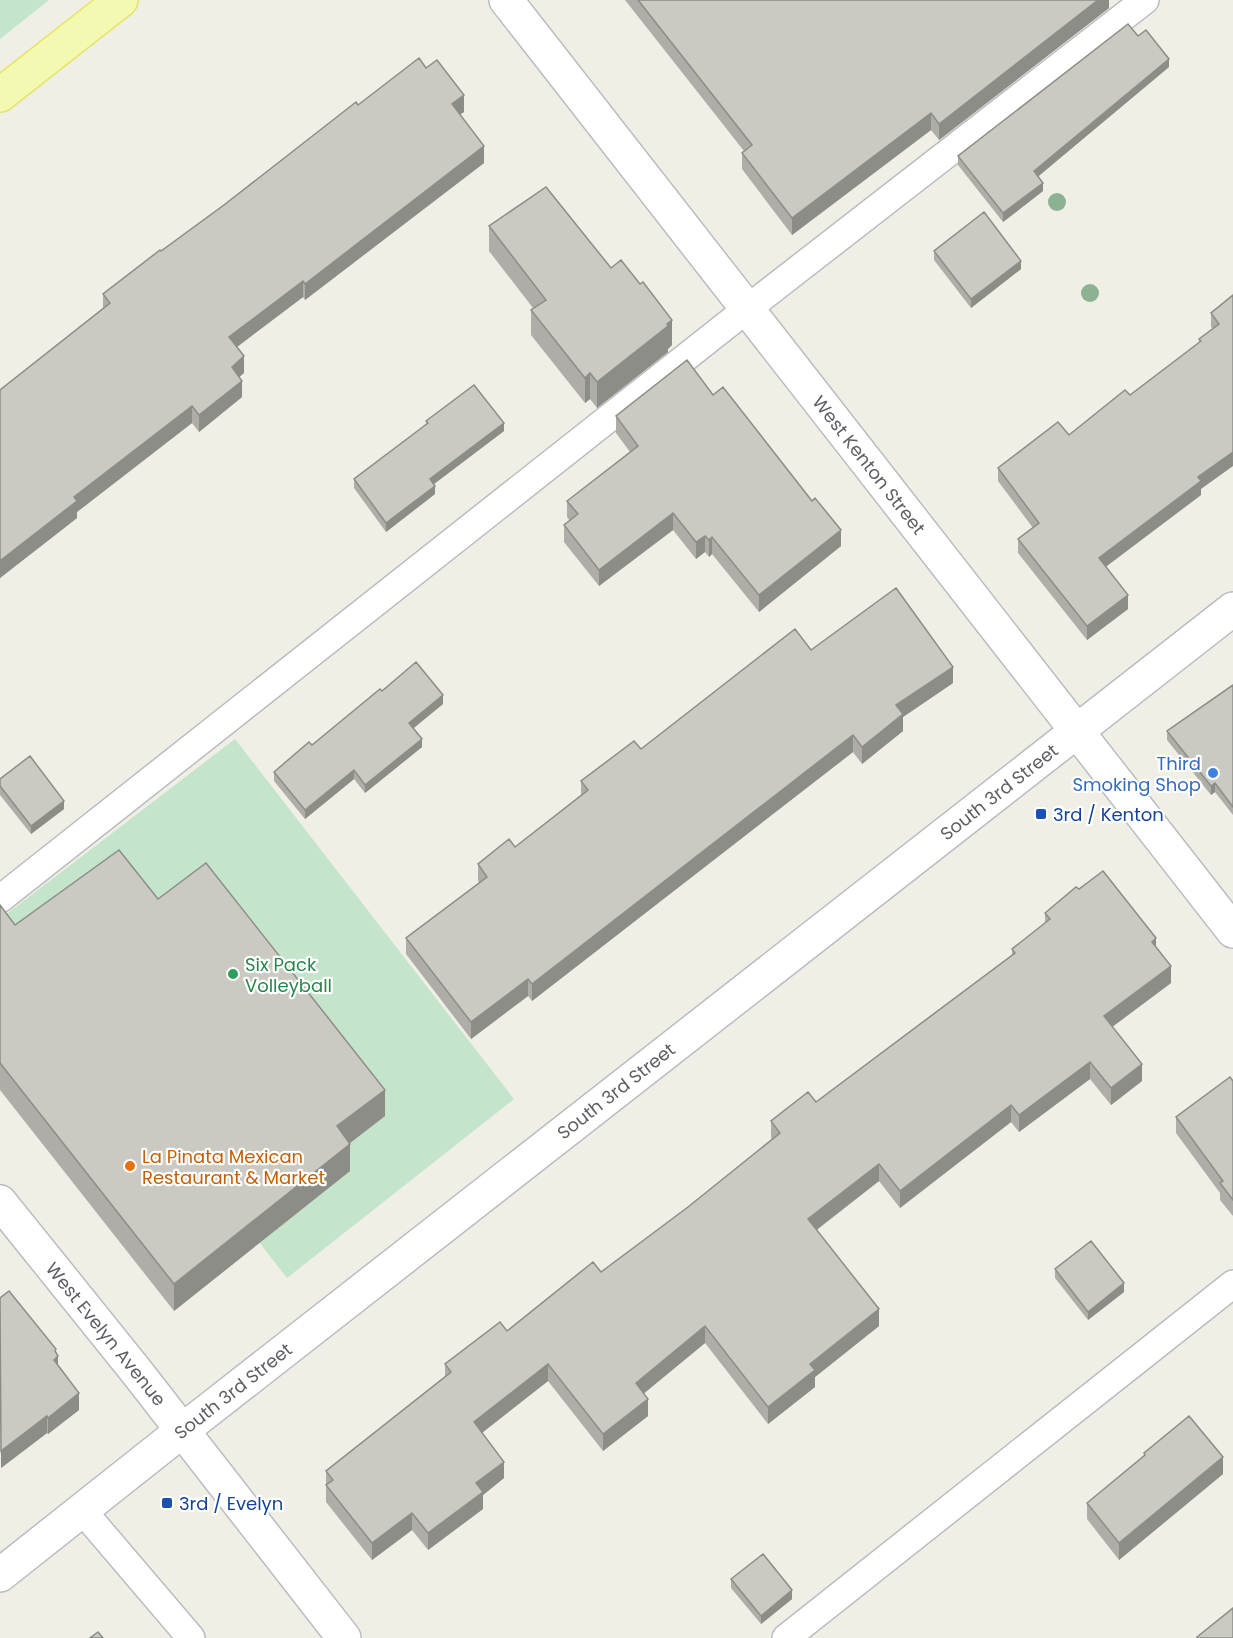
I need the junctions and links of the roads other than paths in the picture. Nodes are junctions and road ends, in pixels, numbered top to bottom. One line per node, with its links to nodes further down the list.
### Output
1 (121, 0): 4 (main road)
2 (506, 0): 5 (street, West Kenton Street)
3 (1145, 0): 5 (lane)
4 (0, 95)
5 (747, 309): 7 (street, West Kenton Street); 8 (lane)
6 (1233, 609): 7 (street, South 3rd Street)
7 (1077, 730): 9 (street, West Kenton Street); 12 (street, South 3rd Street)
8 (0, 899)
9 (1233, 931)
10 (0, 1202): 12 (street, West Evelyn Avenue)
11 (1233, 1284): 17 (lane)
12 (183, 1430): 13 (street, South 3rd Street); 16 (street, West Evelyn Avenue)
13 (82, 1510): 14 (street, South 3rd Street); 15 (lane)
14 (0, 1575)
15 (191, 1638)
16 (344, 1638)
17 (786, 1638)

